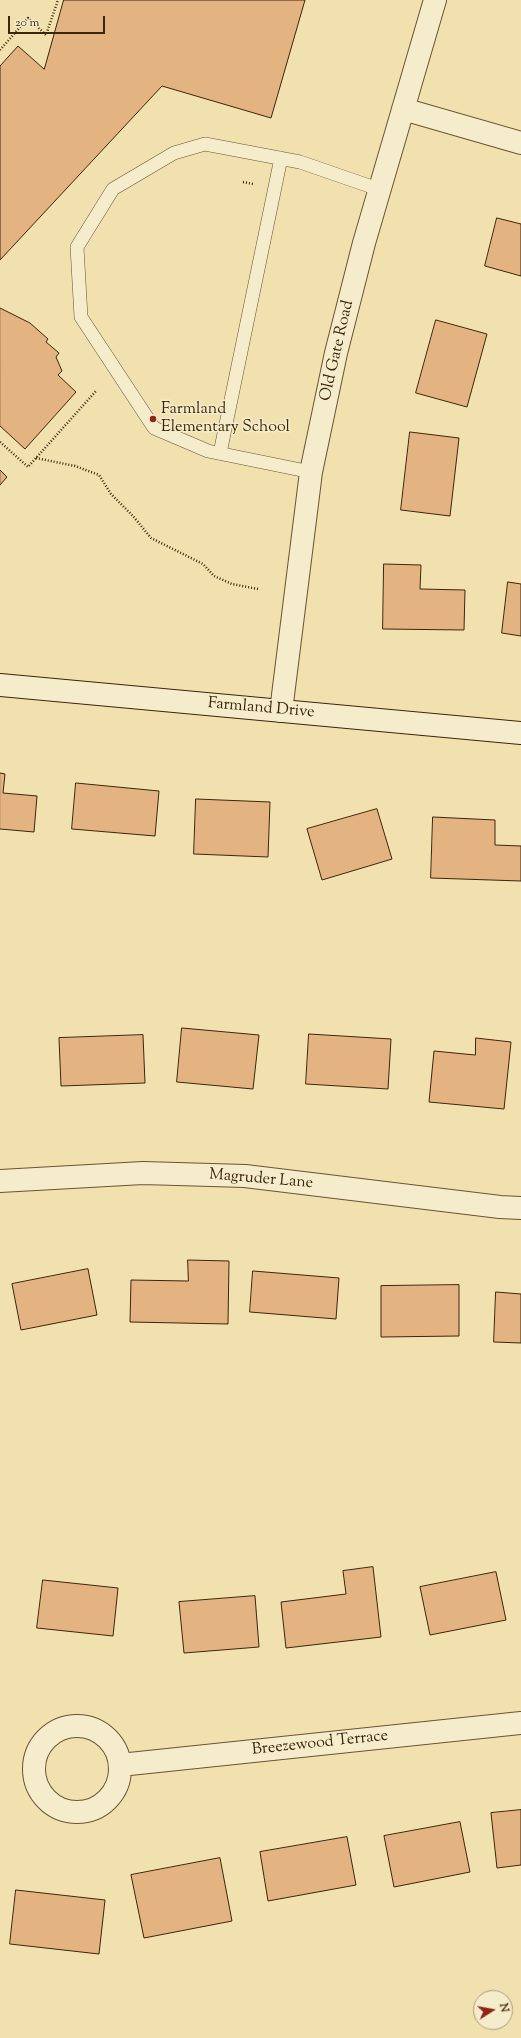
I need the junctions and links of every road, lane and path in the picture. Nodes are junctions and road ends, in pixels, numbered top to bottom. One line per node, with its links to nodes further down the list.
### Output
1 (58, 0): 3 (path)
2 (435, 0): 4 (street, Old Gate Road)
3 (0, 50)
4 (403, 108): 5 (street); 7 (street, Old Gate Road)
5 (521, 144)
6 (281, 158): 7 (lane); 10 (lane); 10 (lane)
7 (381, 190): 12 (street, Old Gate Road)
8 (96, 391): 11 (path)
9 (0, 442): 11 (path)
10 (220, 453): 12 (lane)
11 (36, 458): 13 (path)
12 (311, 472): 15 (street, Old Gate Road)
13 (258, 589)
14 (0, 685): 15 (street, Farmland Drive)
15 (281, 711): 16 (street, Farmland Drive)
16 (521, 733)
17 (0, 1181): 18 (street, Magruder Lane)
18 (521, 1208)
19 (521, 1723): 20 (street, Breezewood Terrace)
20 (120, 1765)

